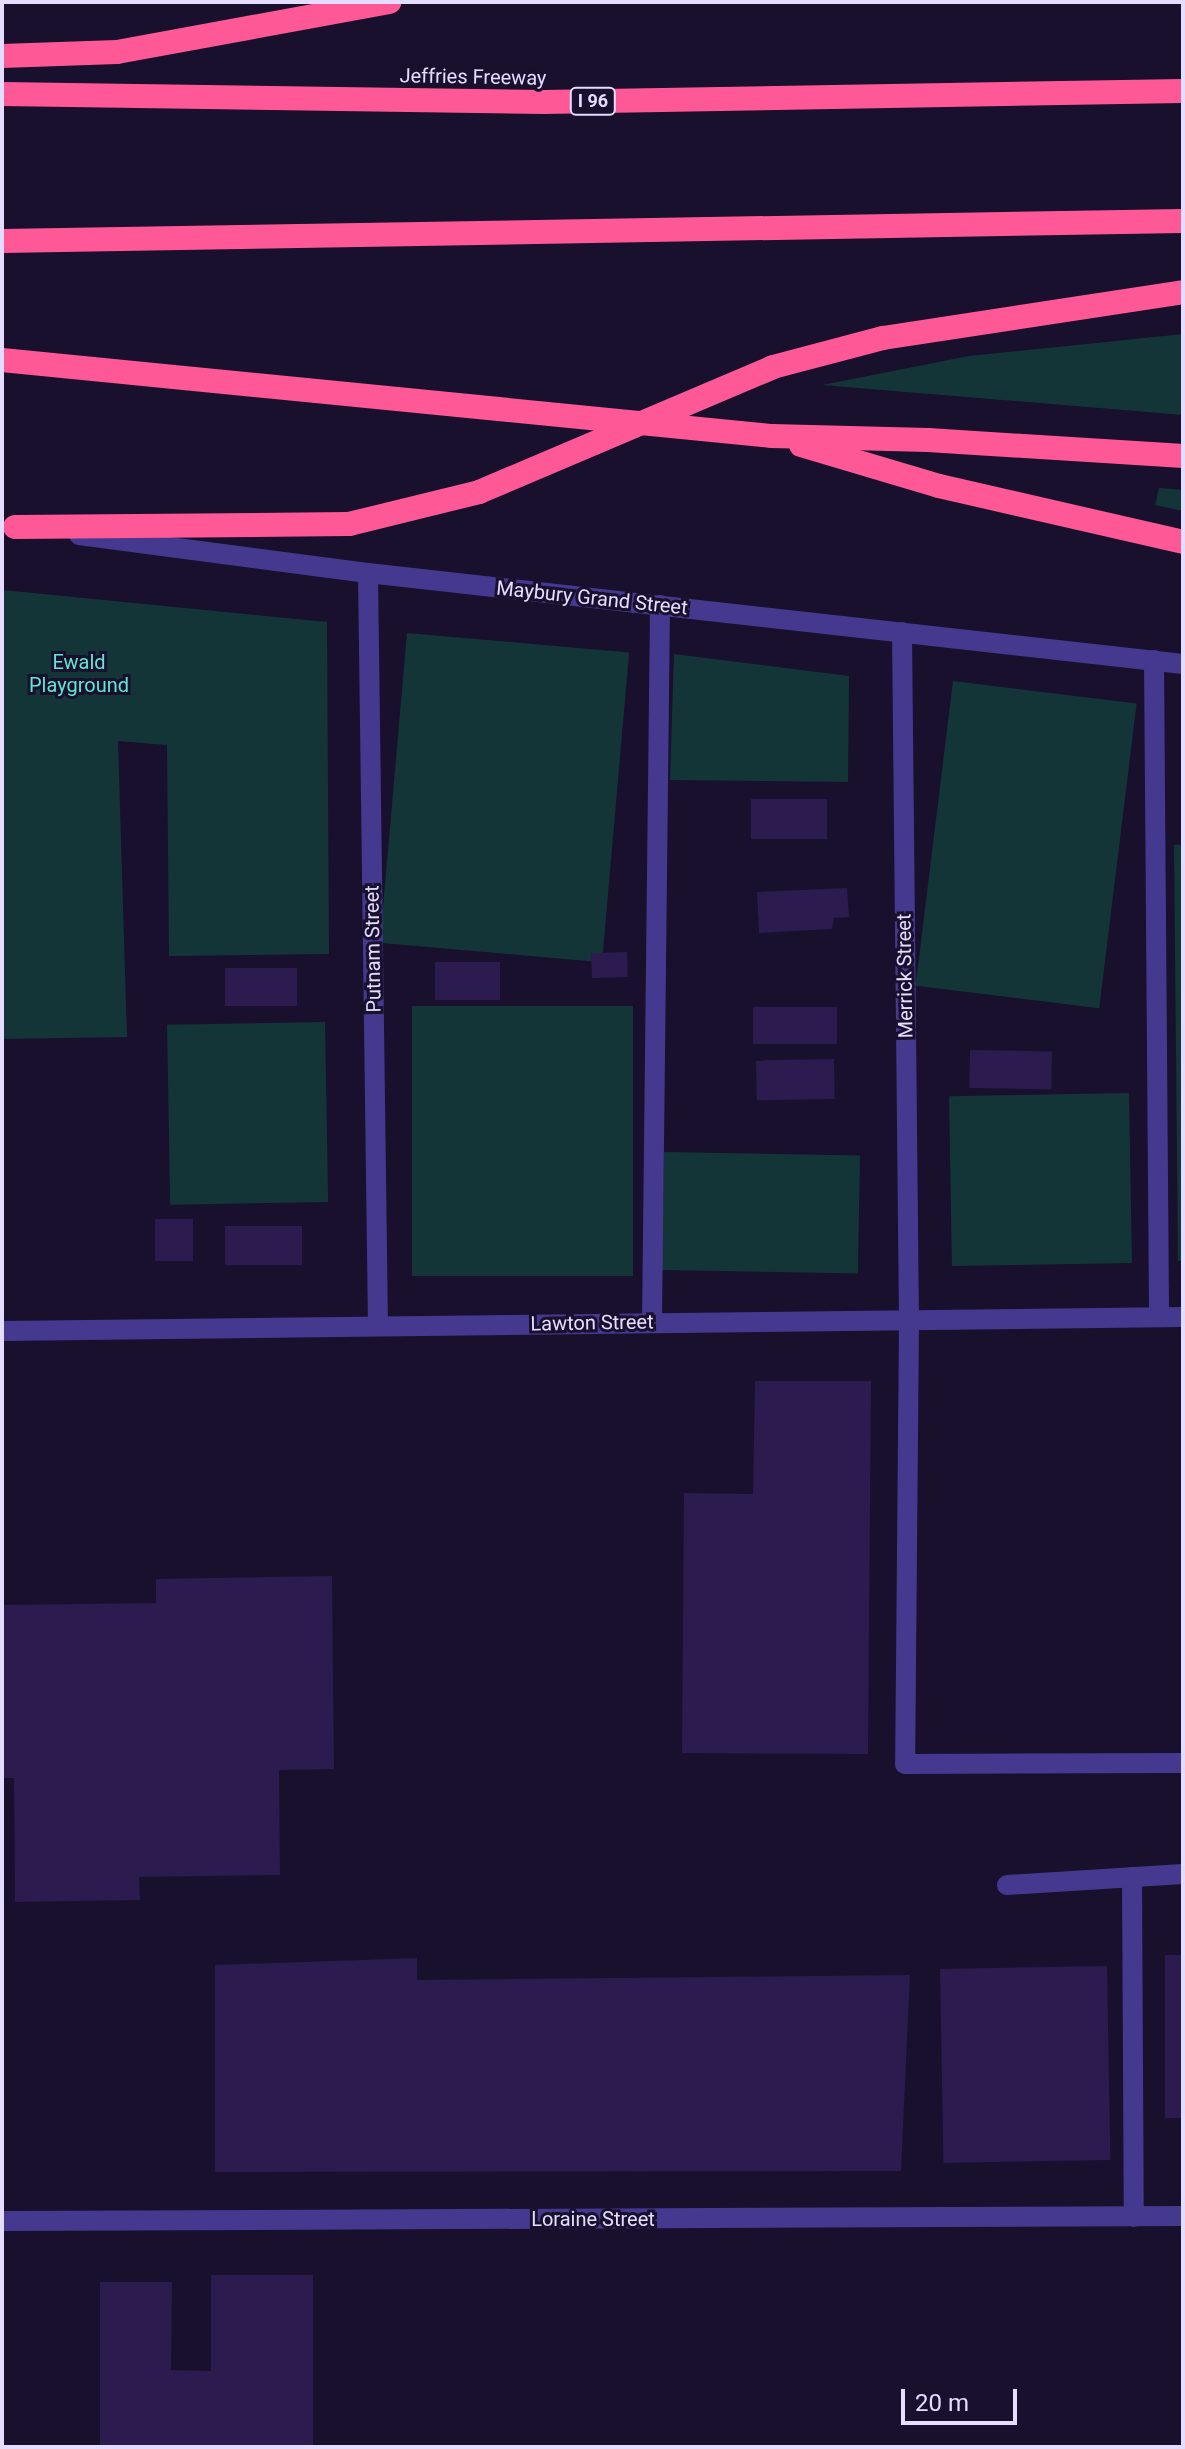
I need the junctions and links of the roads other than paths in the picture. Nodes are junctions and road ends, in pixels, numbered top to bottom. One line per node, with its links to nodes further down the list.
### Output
1 (389, 2): 2 (highway)
2 (2, 56)
3 (1183, 91): 4 (highway, Jeffries Freeway / I 96)
4 (2, 94)
5 (1183, 221): 6 (highway)
6 (2, 241)
7 (1183, 292): 11 (highway, bridge)
8 (2, 360): 9 (highway)
9 (772, 436): 10 (highway); 12 (highway)
10 (1183, 456)
11 (9, 526): 13 (street, Maybury Grand Street)
12 (1183, 542)
13 (368, 573): 14 (street, Maybury Grand Street); 22 (street, Putnam Street)
14 (660, 605): 15 (street, Maybury Grand Street); 21 (street)
15 (902, 632): 16 (street, Maybury Grand Street); 20 (street, Merrick Street)
16 (1154, 660): 17 (street, Maybury Grand Street); 18 (street)
17 (1183, 664)
18 (1159, 1317): 19 (street, Lawton Street); 20 (street, Lawton Street)
19 (1183, 1317)
20 (909, 1320): 21 (street, Lawton Street); 24 (street, Merrick Street)
21 (652, 1322): 22 (street, Lawton Street)
22 (378, 1325): 23 (street, Lawton Street)
23 (2, 1331)
24 (1183, 1763)
25 (1183, 1874): 26 (street)
26 (1132, 1877): 27 (street); 29 (street)
27 (1007, 1885)
28 (1183, 2216): 29 (street, Loraine Street)
29 (1134, 2217): 30 (street, Loraine Street)
30 (2, 2221)

